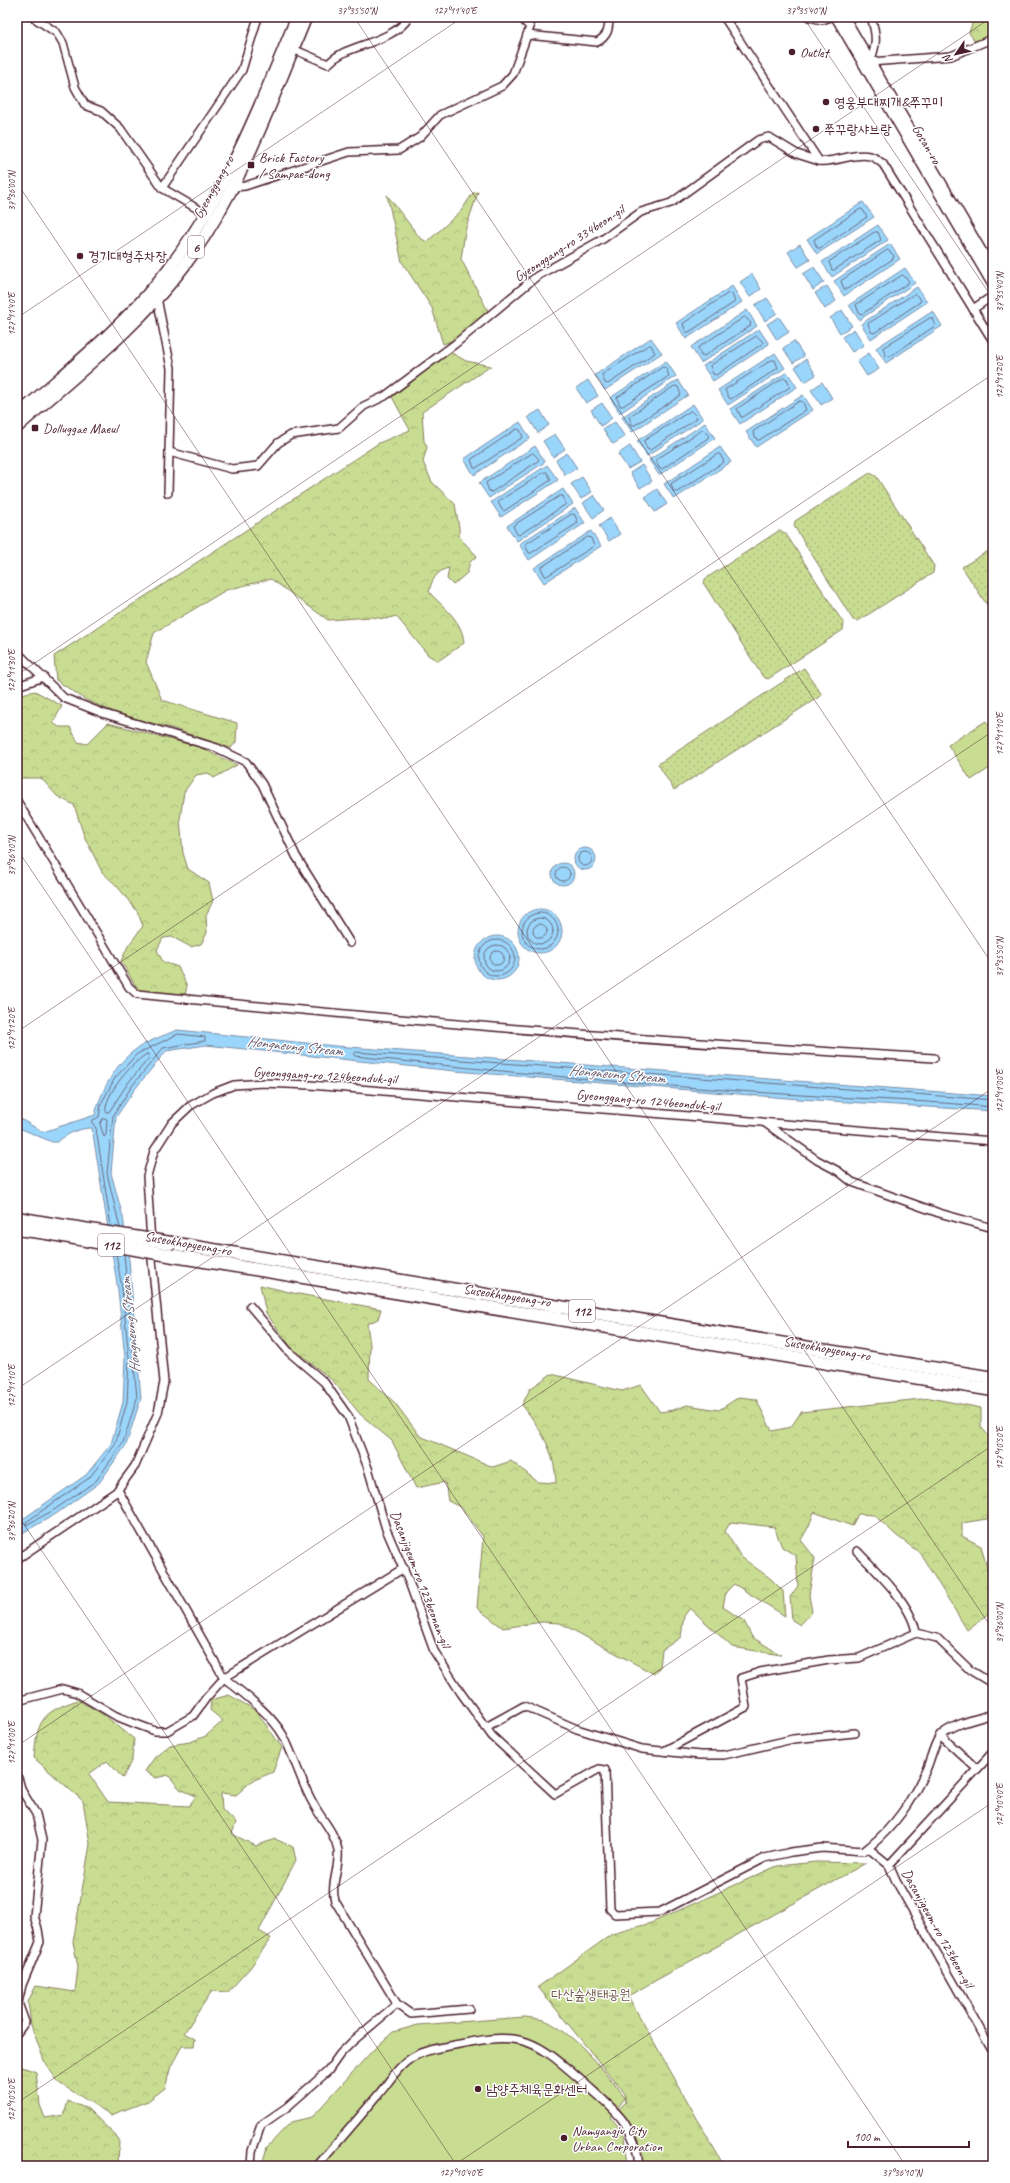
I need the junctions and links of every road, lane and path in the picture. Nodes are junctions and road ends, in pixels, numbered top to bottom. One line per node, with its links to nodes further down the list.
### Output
1 (33, 17): 20 (street)
2 (258, 17): 20 (street)
3 (297, 17): 21 (main road, Gyeonggang-ro / 6)
4 (306, 17): 16 (main road, Gyeonggang-ro / 6)
5 (409, 17): 16 (street)
6 (609, 17): 14 (street)
7 (724, 17): 18 (street)
8 (809, 17): 9 (street)
9 (832, 17)
10 (836, 17): 23 (street, Gosan-ro)
11 (844, 17): 17 (street, Gosan-ro)
12 (871, 17): 17 (street)
13 (522, 18): 14 (street)
14 (527, 35): 19 (street)
15 (993, 41): 17 (street)
16 (293, 49): 19 (main road, Gyeonggang-ro / 6)
17 (870, 62): 22 (street, Gosan-ro)
18 (819, 161): 26 (street); 30 (street, Gyeonggang-ro 334beon-gil)
19 (234, 187): 21 (main road, Gyeonggang-ro / 6)
20 (162, 188): 21 (street)
21 (210, 216): 24 (main road, Gyeonggang-ro / 6); 28 (main road, Gyeonggang-ro / 6)
22 (993, 271)
23 (993, 286)
24 (157, 298): 29 (main road, Gyeonggang-ro / 6); 30 (street)
25 (988, 299): 26 (street)
26 (973, 309): 27 (street)
27 (993, 341)
28 (17, 416)
29 (17, 427)
30 (169, 452): 31 (street)
31 (168, 493)
32 (17, 652): 33 (street)
33 (44, 677): 34 (street); 36 (street)
34 (17, 686)
35 (17, 801): 37 (street)
36 (350, 943)
37 (934, 1058)
38 (764, 1122): 39 (street, Gyeonggang-ro 124beonduk-gil); 42 (street); 47 (street, Gyeonggang-ro 124beonduk-gil)
39 (993, 1141)
40 (17, 1218): 41 (highway, Suseokhopyeong-ro / 112)
41 (47, 1228): 43 (highway, Suseokhopyeong-ro / 112); 45 (highway, Suseokhopyeong-ro / 112, bridge); 46 (highway, Suseokhopyeong-ro / 112, bridge)
42 (993, 1228)
43 (17, 1229)
44 (250, 1306): 50 (street, Dasanjigeum-ro 123beonan-gil)
45 (993, 1378)
46 (993, 1390)
47 (118, 1490): 49 (street, Gyeonggang-ro 124beonduk-gil); 52 (street)
48 (857, 1551): 51 (street)
49 (17, 1559)
50 (404, 1568): 52 (street); 56 (street, Dasanjigeum-ro 123beonan-gil)
51 (916, 1633): 53 (street); 59 (street)
52 (224, 1678): 54 (street); 65 (street)
53 (993, 1684)
54 (17, 1701)
55 (993, 1714): 58 (street)
56 (486, 1727): 59 (street); 63 (street, Dasanjigeum-ro 123beonan-gil)
57 (855, 1733): 59 (street)
58 (940, 1735): 61 (street); 63 (street)
59 (664, 1751)
60 (993, 1752): 61 (street, Dasanjigeum-ro 123beon-gil)
61 (977, 1769): 64 (street, Dasanjigeum-ro 123beon-gil)
62 (17, 1775): 67 (street)
63 (868, 1848): 64 (street)
64 (889, 1865): 68 (street, Dasanjigeum-ro 123beon-gil)
65 (397, 2004): 66 (street); 69 (street)
66 (469, 2009)
67 (17, 2033)
68 (993, 2052)
69 (251, 2166)
70 (317, 2166): 71 (street)
71 (639, 2166)

